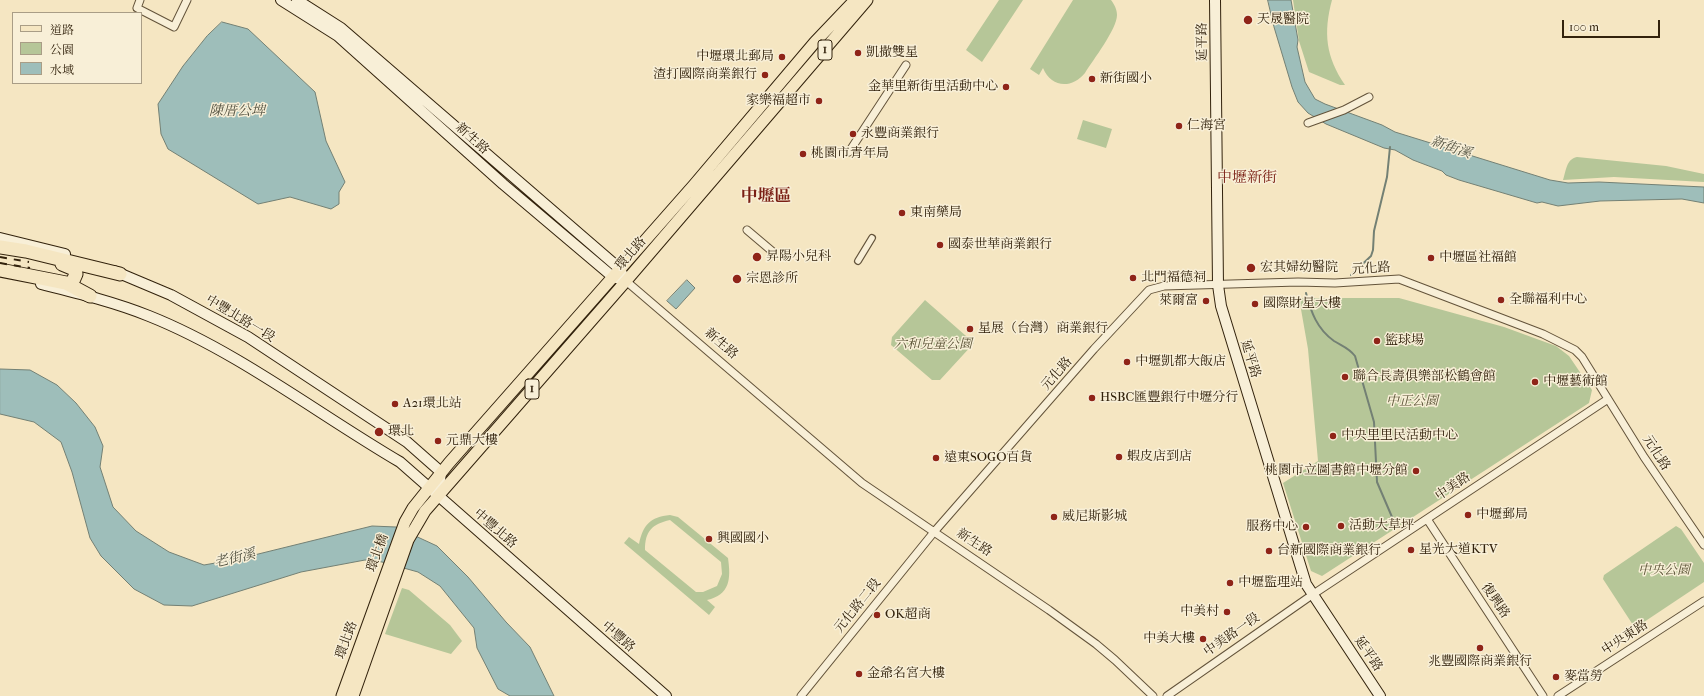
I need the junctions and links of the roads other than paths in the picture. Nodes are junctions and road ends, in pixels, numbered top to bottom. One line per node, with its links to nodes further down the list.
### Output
1 (140, 0): 2 (street)
2 (187, 0)
3 (281, 0): 22 (main road, 新生路)
4 (298, 0): 22 (main road)
5 (855, 0): 9 (main road, 環北路 / 1)
6 (868, 0): 9 (main road, 環北路 / 1)
7 (1216, 0): 27 (main road, 延平路)
8 (906, 65): 12 (street)
9 (778, 96): 13 (main road, 環北路 / 1)
10 (1369, 97): 11 (street)
11 (1308, 123)
12 (849, 152)
13 (698, 189): 22 (main road, 環北路 / 1); 25 (main road, 環北路 / 1)
14 (747, 230): 19 (street)
15 (0, 238): 23 (main road, 中豐北路一段)
16 (872, 238): 20 (street)
17 (0, 247): 18 (highway)
18 (26, 251): 23 (highway); 26 (highway)
19 (773, 252)
20 (858, 260)
21 (0, 270): 26 (highway)
22 (616, 273): 25 (main road, 新生路); 30 (main road, 環北路 / 1)
23 (120, 274): 30 (main road, 中豐北路一段)
24 (0, 276): 28 (main road)
25 (626, 281): 32 (main road, 環北路 / 1); 35 (street, 新生路)
26 (66, 283): 28 (highway)
27 (1218, 285): 29 (street, 元化路); 35 (street, 元化路); 38 (main road, 延平路)
28 (90, 296): 31 (main road)
29 (1608, 399): 33 (street, 中美路); 36 (street, 元化路)
30 (441, 472): 31 (main road, 環北路 / 1); 32 (main road)
31 (428, 488): 32 (main road); 34 (main road, 環北路 / 1)
32 (438, 496): 34 (main road, 環北路 / 1); 39 (main road, 中豐北路)
33 (1427, 519): 38 (street, 中美路); 48 (street, 復興路)
34 (410, 524): 37 (main road, 環北橋 / 1)
35 (934, 532): 44 (street, 元化路二段); 45 (street, 新生路)
36 (1704, 545)
37 (384, 595): 41 (main road, 環北路 / 1); 42 (main road, 環北路 / 1)
38 (1312, 595): 46 (street, 中美路一段); 47 (main road, 延平路)
39 (554, 598): 43 (main road, 中豐路)
40 (1704, 601): 49 (street, 中央東路)
41 (342, 696)
42 (353, 696)
43 (666, 696)
44 (801, 696)
45 (1153, 696)
46 (1167, 696)
47 (1380, 696)
48 (1543, 696)
49 (1558, 696)

